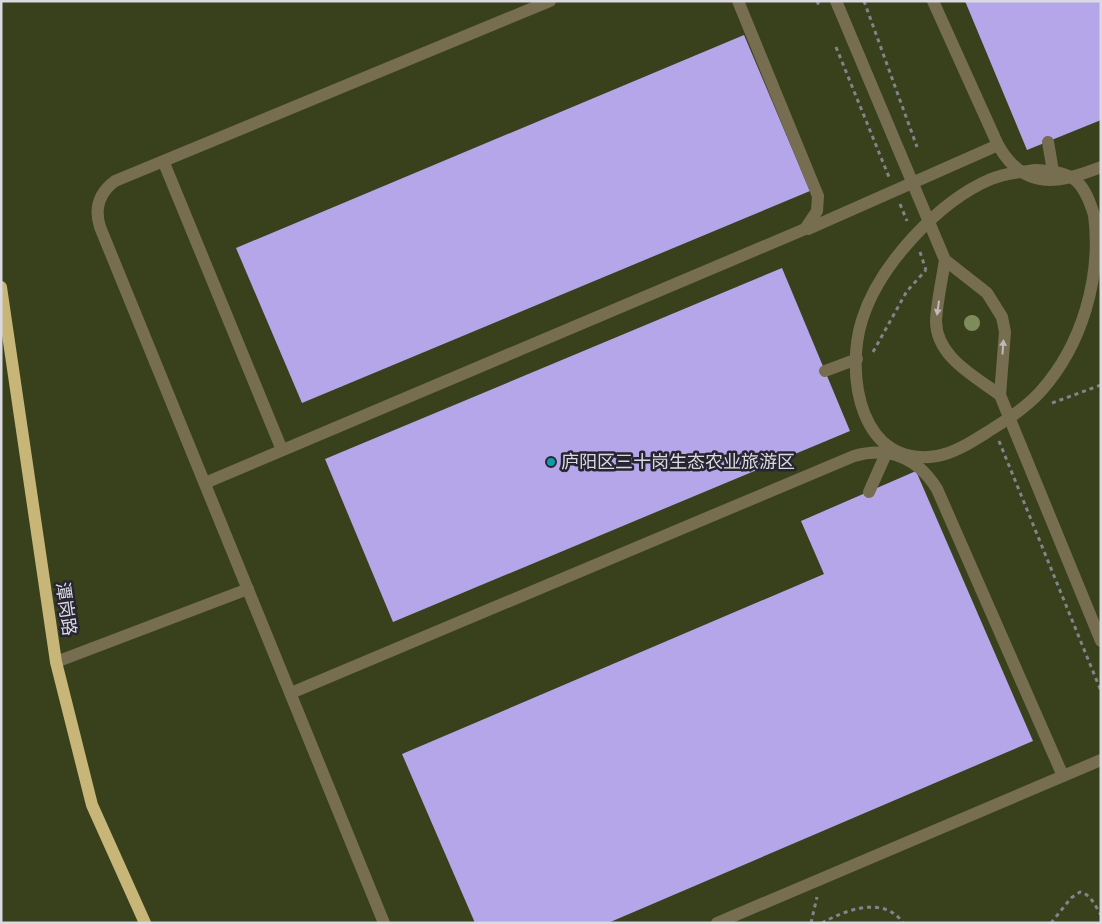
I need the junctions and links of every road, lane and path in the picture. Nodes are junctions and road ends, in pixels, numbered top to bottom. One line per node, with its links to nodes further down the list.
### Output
1 (550, 1): 7 (street)
2 (738, 1): 11 (street)
3 (836, 1): 10 (street)
4 (934, 1): 6 (street)
5 (1048, 142): 9 (street)
6 (998, 145): 8 (street); 10 (street)
7 (164, 162): 21 (street); 22 (street)
8 (1101, 167)
9 (1053, 171): 12 (street, bridge); 16 (street, bridge)
10 (912, 183): 11 (street); 13 (street)
11 (799, 232): 21 (street)
12 (1101, 250): 20 (street, bridge)
13 (945, 260): 19 (street, one-way to 13); 19 (street, one-way to 19)
14 (926, 270): 17 (path)
15 (1, 287): 26 (main road, 潭岗路)
16 (856, 359): 18 (street); 20 (street, bridge)
17 (870, 359)
18 (825, 370)
19 (1000, 395): 25 (street)
20 (889, 447): 23 (street, bridge)
21 (282, 450): 22 (street)
22 (205, 483): 24 (street)
23 (869, 492)
24 (248, 589): 26 (street); 27 (street)
25 (1101, 641)
26 (56, 662): 32 (main road, 潭岗路)
27 (290, 693): 29 (street); 33 (street)
28 (1101, 760): 29 (street)
29 (1063, 776): 30 (street)
30 (822, 878): 34 (street); 35 (path)
31 (1101, 915): 38 (path)
32 (145, 923)
33 (384, 923)
34 (716, 923)
35 (811, 923)
36 (822, 923): 37 (path)
37 (903, 923)
38 (1051, 923)

